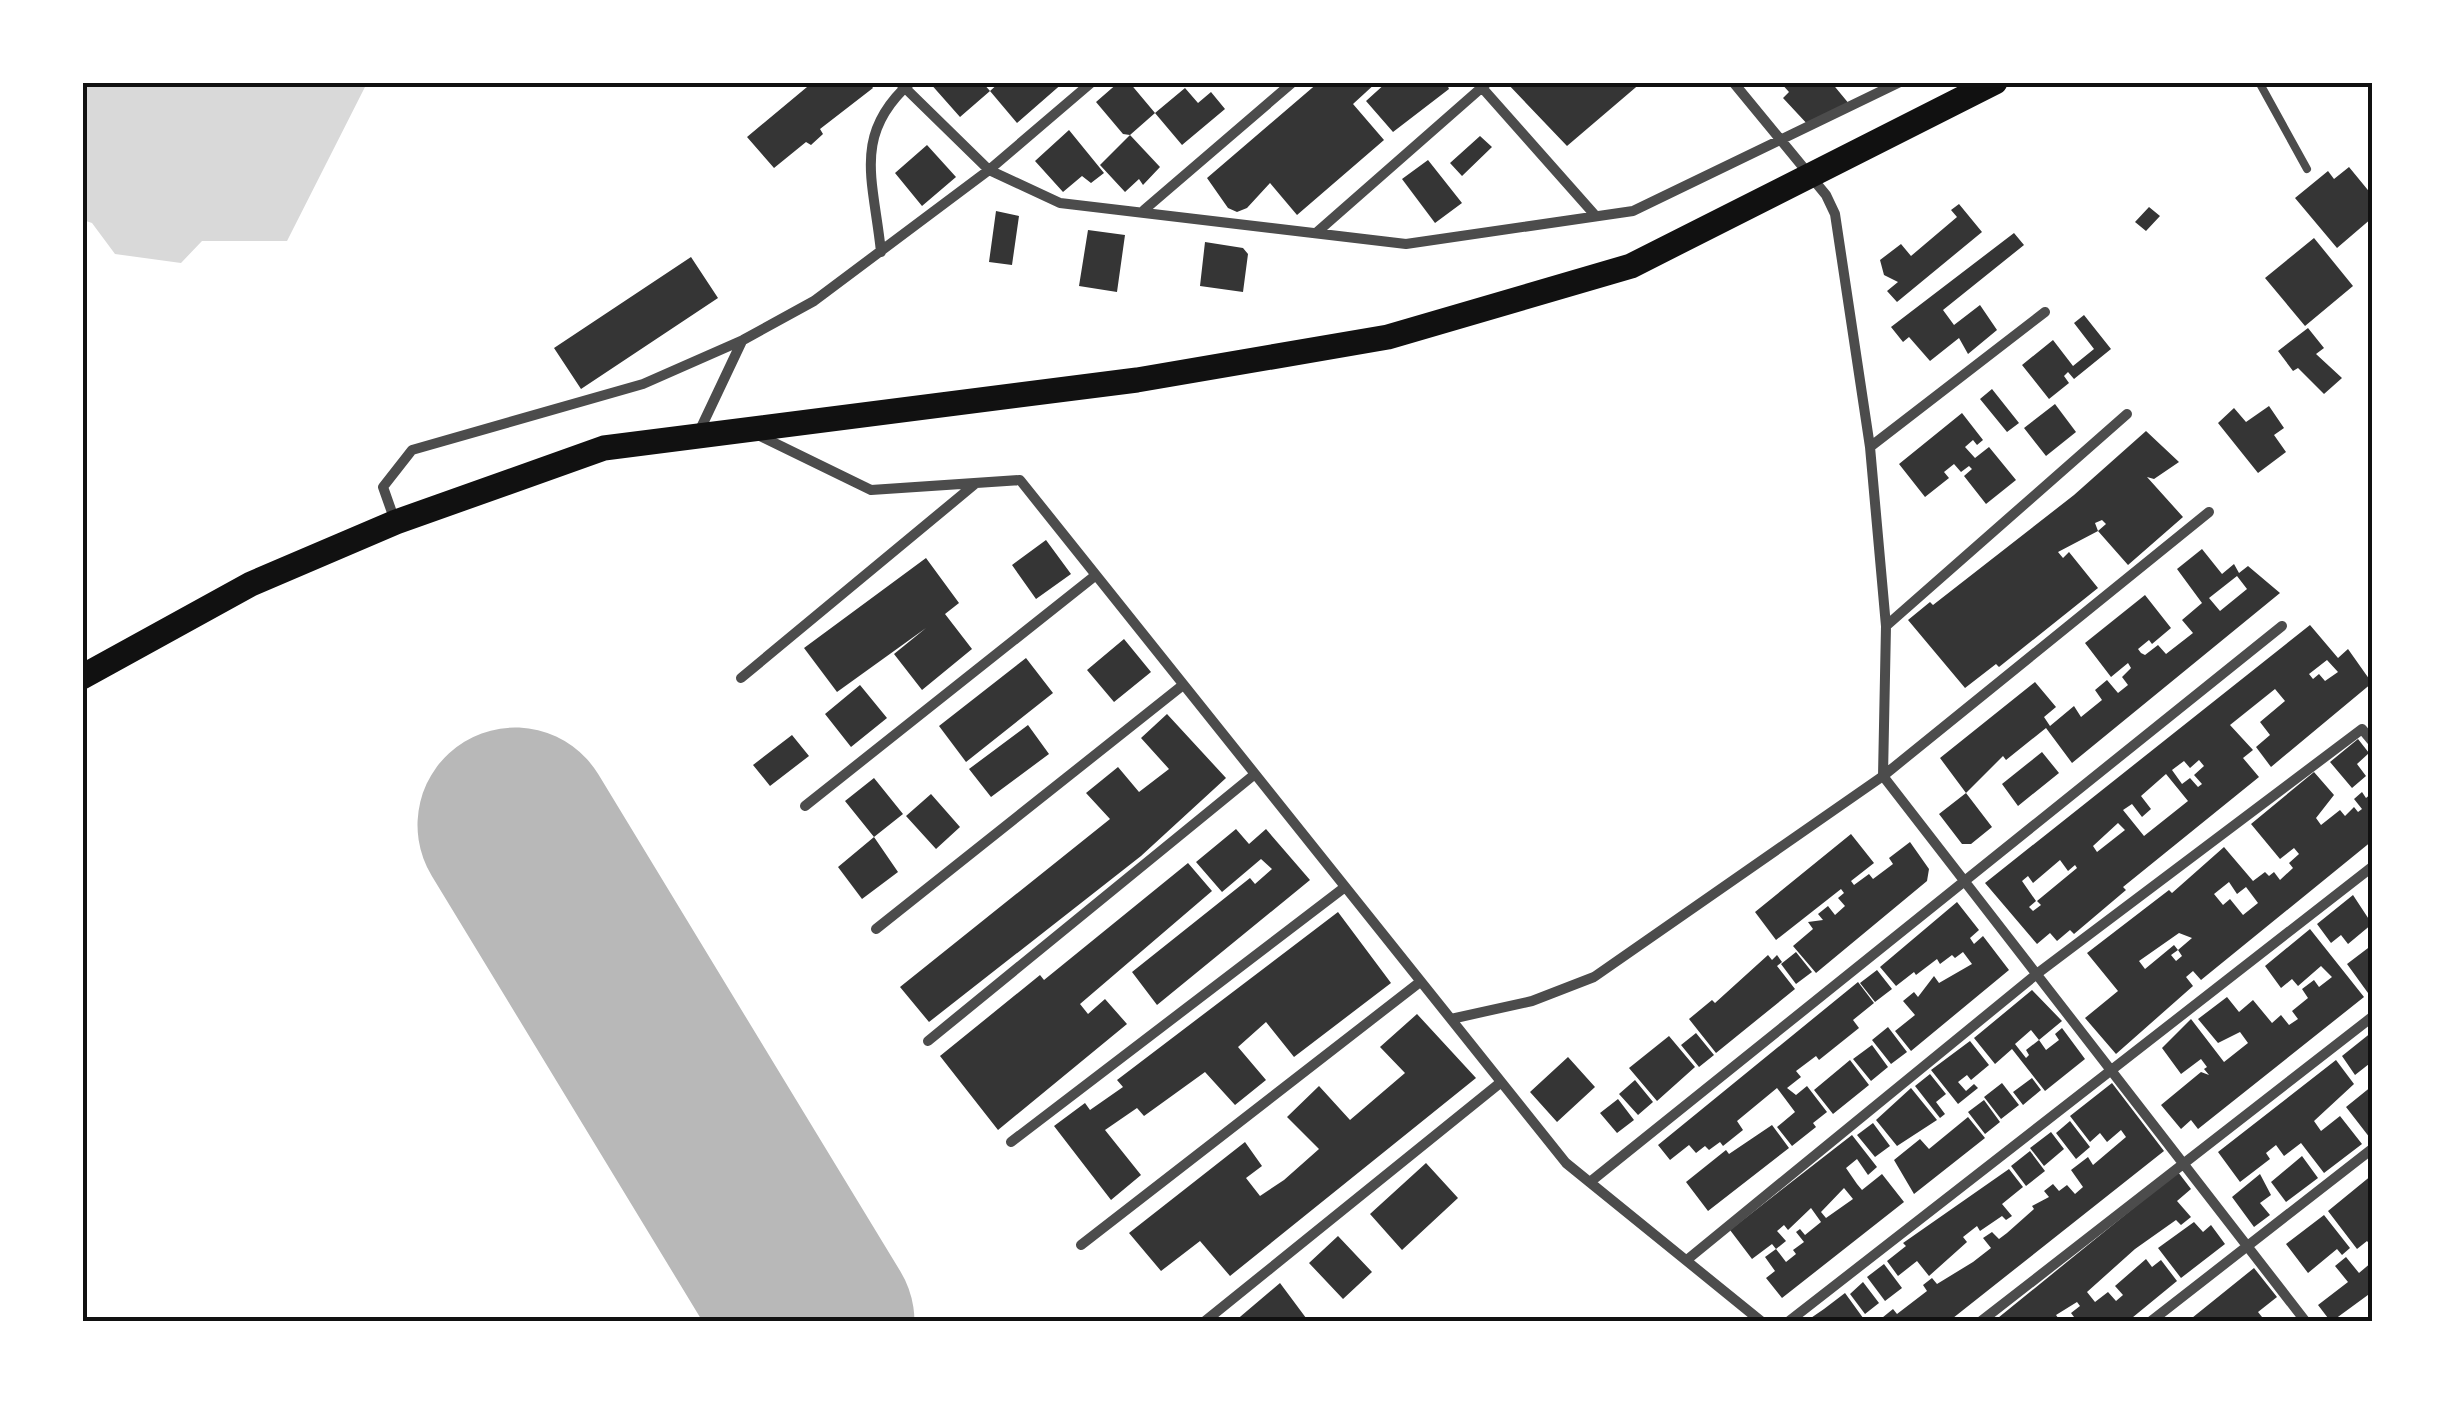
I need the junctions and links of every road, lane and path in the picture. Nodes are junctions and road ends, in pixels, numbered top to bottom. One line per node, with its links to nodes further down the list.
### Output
1 (1092, 82): 11 (street)
2 (1292, 82): 12 (street)
3 (1733, 82): 9 (street)
4 (1900, 82): 9 (street)
5 (1995, 82): 19 (highway)
6 (2259, 82): 10 (lane)
7 (1482, 84): 13 (street); 14 (street)
8 (905, 85): 11 (street); 15 (street)
9 (1781, 143): 13 (street); 21 (street)
10 (2306, 169)
11 (988, 170): 12 (street); 15 (street)
12 (1144, 210): 14 (street)
13 (1594, 214): 14 (street)
14 (1316, 233)
15 (881, 252): 17 (street)
16 (2045, 312): 21 (street)
17 (742, 340): 20 (street); 24 (street)
18 (2126, 414): 26 (street)
19 (749, 431): 20 (highway); 22 (street)
20 (698, 435): 24 (highway)
21 (1870, 447): 26 (street)
22 (977, 483): 25 (street); 29 (street)
23 (2210, 512): 33 (street)
24 (396, 522): 28 (highway)
25 (1096, 576): 30 (street); 34 (street)
26 (1886, 626): 33 (street)
27 (2282, 626): 36 (street)
28 (82, 677)
29 (741, 678)
30 (1183, 685): 32 (street); 38 (street)
31 (2372, 741): 39 (street)
32 (1255, 774): 37 (street); 43 (street)
33 (1883, 776): 36 (street); 42 (street)
34 (805, 806)
35 (2372, 868): 44 (street)
36 (1965, 881): 39 (street); 49 (street)
37 (1345, 887): 40 (street); 46 (street)
38 (876, 929)
39 (2038, 973): 44 (street); 52 (street)
40 (1420, 982): 42 (street); 50 (street)
41 (2372, 1017): 48 (street)
42 (1451, 1020): 45 (street)
43 (928, 1042)
44 (2111, 1070): 48 (street); 55 (street)
45 (1500, 1084): 49 (street); 53 (street)
46 (1011, 1142)
47 (2372, 1148): 51 (street)
48 (2183, 1162): 51 (street); 56 (street)
49 (1590, 1182): 52 (street)
50 (1082, 1245)
51 (2247, 1246): 57 (street); 58 (street)
52 (1688, 1259): 54 (street)
53 (1204, 1322)
54 (1762, 1322)
55 (1788, 1322)
56 (1980, 1322)
57 (2150, 1322)
58 (2306, 1322)

